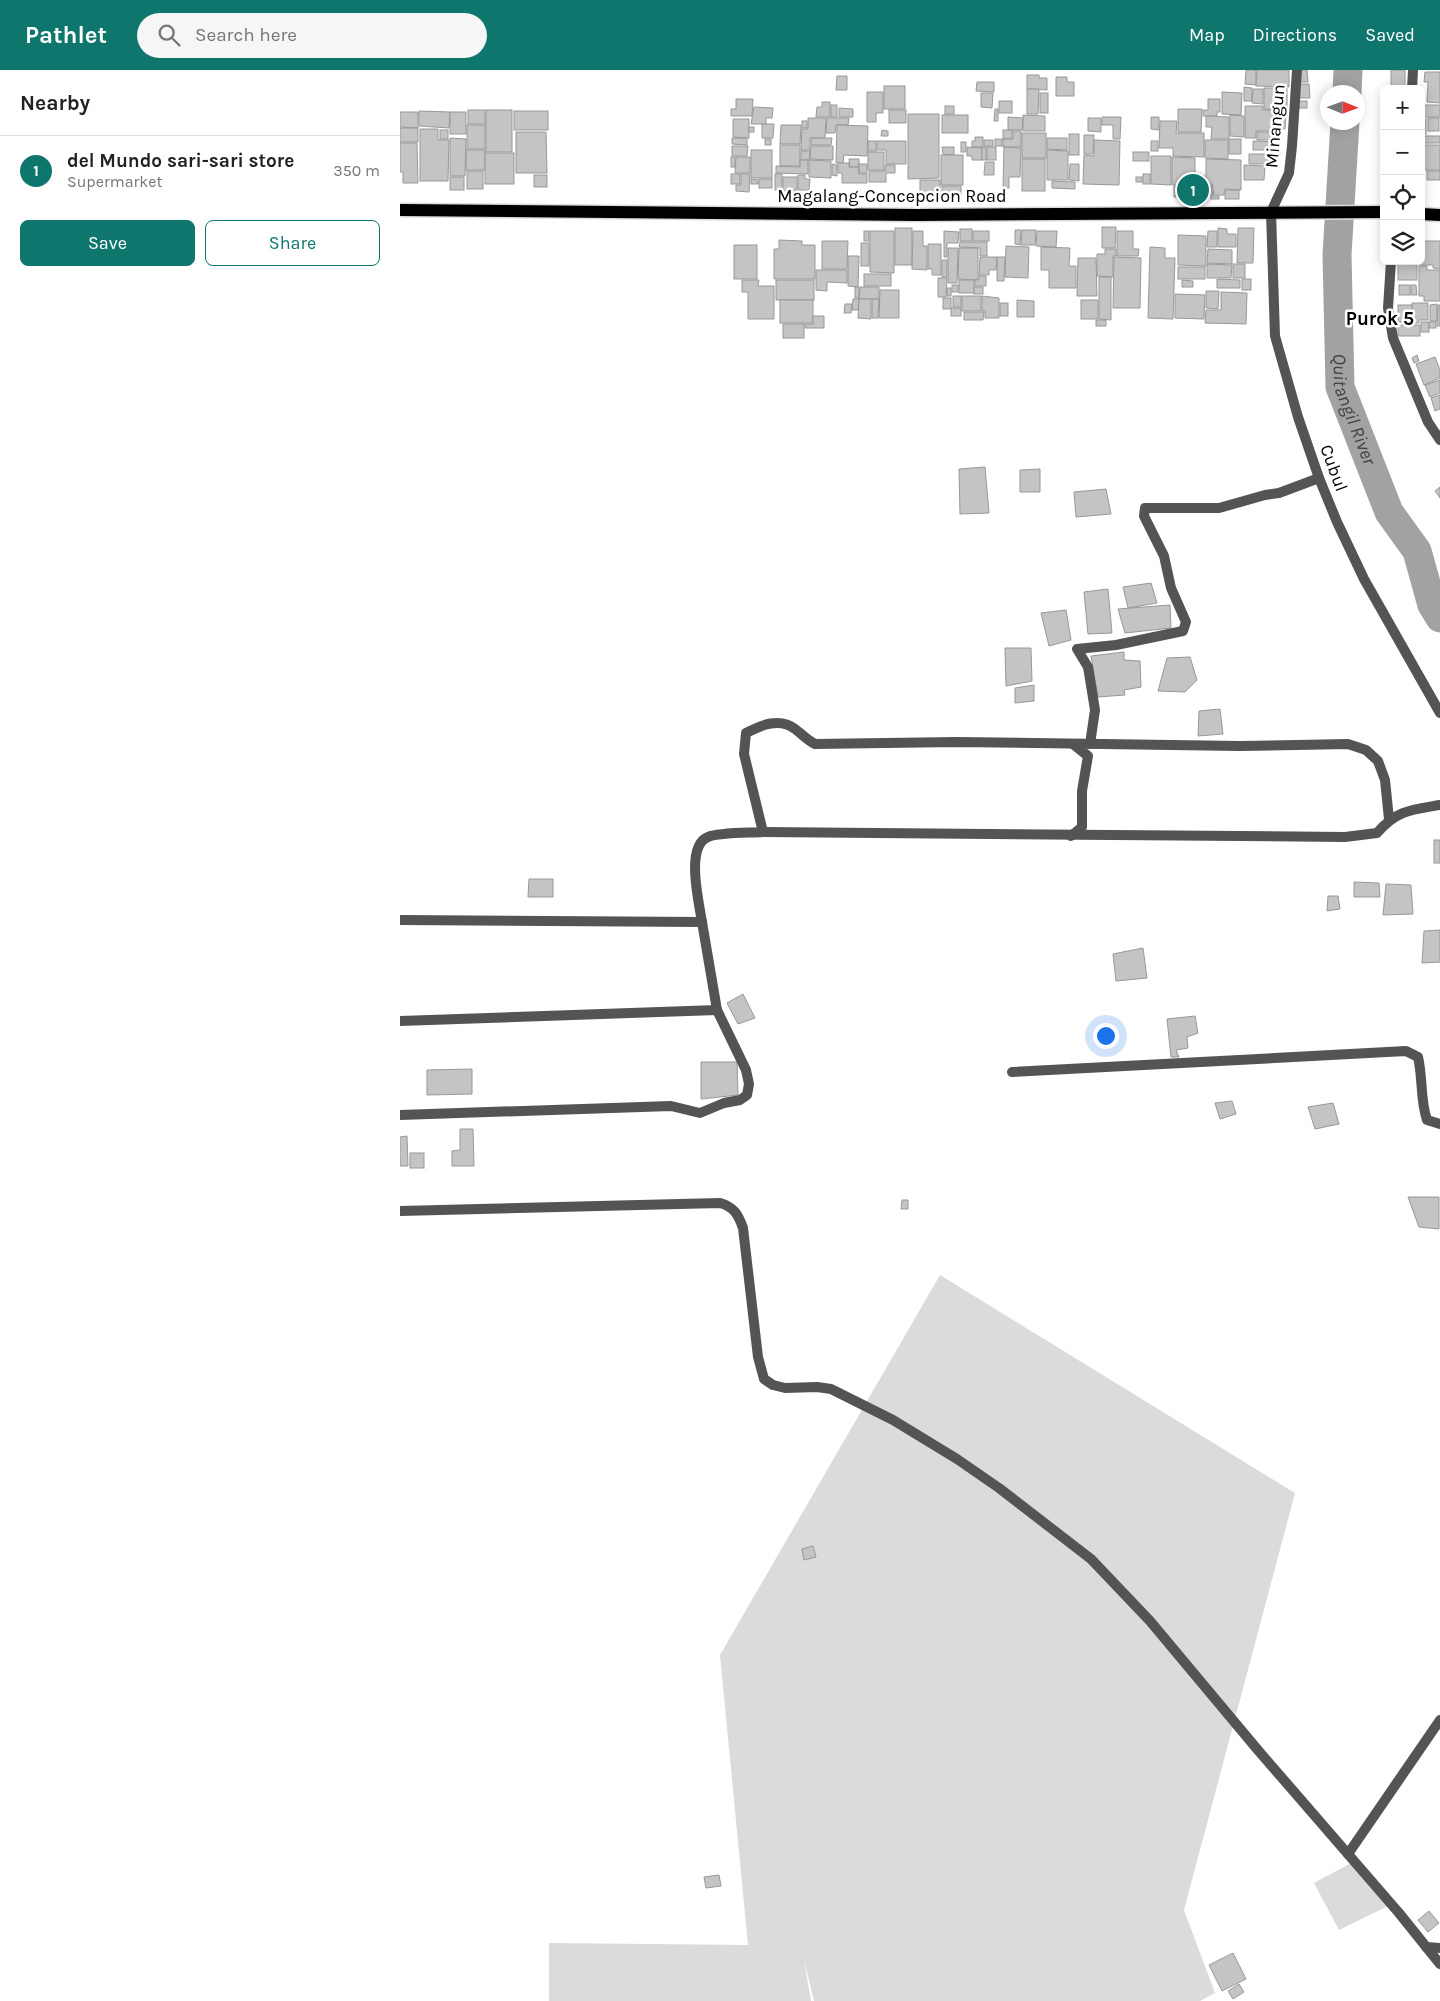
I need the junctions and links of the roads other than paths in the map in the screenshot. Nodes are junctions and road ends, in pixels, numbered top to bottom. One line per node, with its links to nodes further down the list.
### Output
1 (1296, 70): 5 (street, Minangun)
2 (1413, 70): 3 (street)
3 (1412, 85)
4 (400, 210): 5 (main road, Magalang-Concepcion Road)
5 (1271, 212): 6 (main road, Magalang-Concepcion Road); 11 (street, Cubul)
6 (1380, 212)
7 (1425, 214): 8 (main road)
8 (1440, 215)
9 (1392, 265): 10 (street)
10 (1440, 440)
11 (1319, 478): 12 (street, Cubul); 14 (street)
12 (1440, 713)
13 (1073, 744): 14 (street); 17 (street); 18 (street)
14 (1090, 744): 16 (street)
15 (1440, 805): 16 (street)
16 (1389, 819): 18 (street)
17 (763, 832): 18 (street); 20 (street)
18 (1071, 836)
19 (400, 920): 20 (street)
20 (702, 922): 21 (street)
21 (717, 1010): 22 (street); 24 (street)
22 (400, 1021)
23 (1012, 1072): 25 (street)
24 (400, 1115)
25 (1440, 1124)
26 (400, 1211): 28 (street)
27 (1440, 1720): 28 (street)
28 (1348, 1854): 29 (street)
29 (1426, 1947): 30 (street); 31 (street)
30 (1440, 1948)
31 (1440, 1964)

